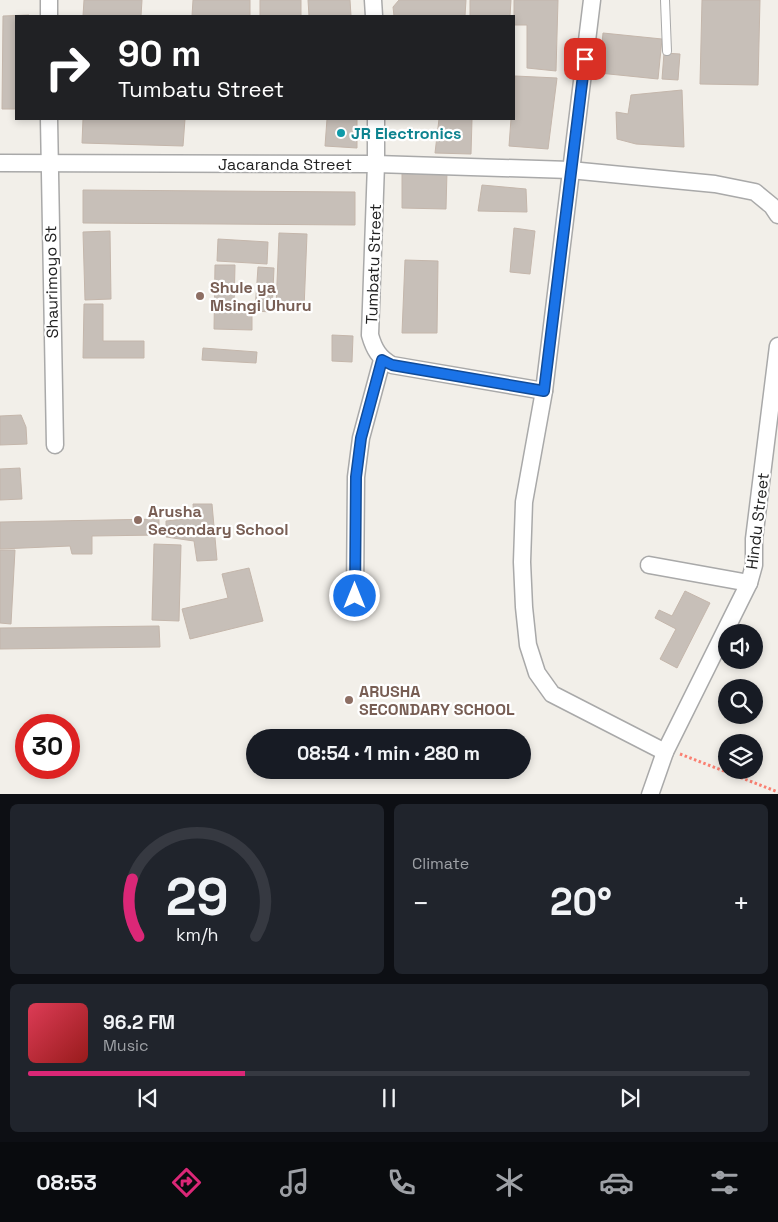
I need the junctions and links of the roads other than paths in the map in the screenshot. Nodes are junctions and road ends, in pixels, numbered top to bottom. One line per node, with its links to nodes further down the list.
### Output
1 (49, 0): 5 (street)
2 (373, 0): 6 (street)
3 (592, 0): 13 (street)
4 (665, 0): 7 (lane)
5 (49, 15)
6 (374, 15)
7 (667, 51)
8 (49, 120): 11 (street, Shaurimoyo St)
9 (376, 120): 12 (street, Tumbatu Street)
10 (0, 163): 11 (street, Jacaranda Street)
11 (49, 163): 12 (street, Jacaranda Street); 18 (street, Shaurimoyo St)
12 (376, 164): 13 (street, Jacaranda Street); 16 (street, Tumbatu Street)
13 (570, 170): 14 (street); 17 (street)
14 (778, 215)
15 (778, 346): 20 (street, Hindu Street)
16 (382, 360): 17 (street); 21 (street)
17 (544, 391): 22 (street)
18 (55, 445)
19 (650, 565): 20 (street)
20 (748, 583): 22 (street, Hindu Street)
21 (355, 596)
22 (666, 750): 23 (street, Hindu Street)
23 (650, 794)

